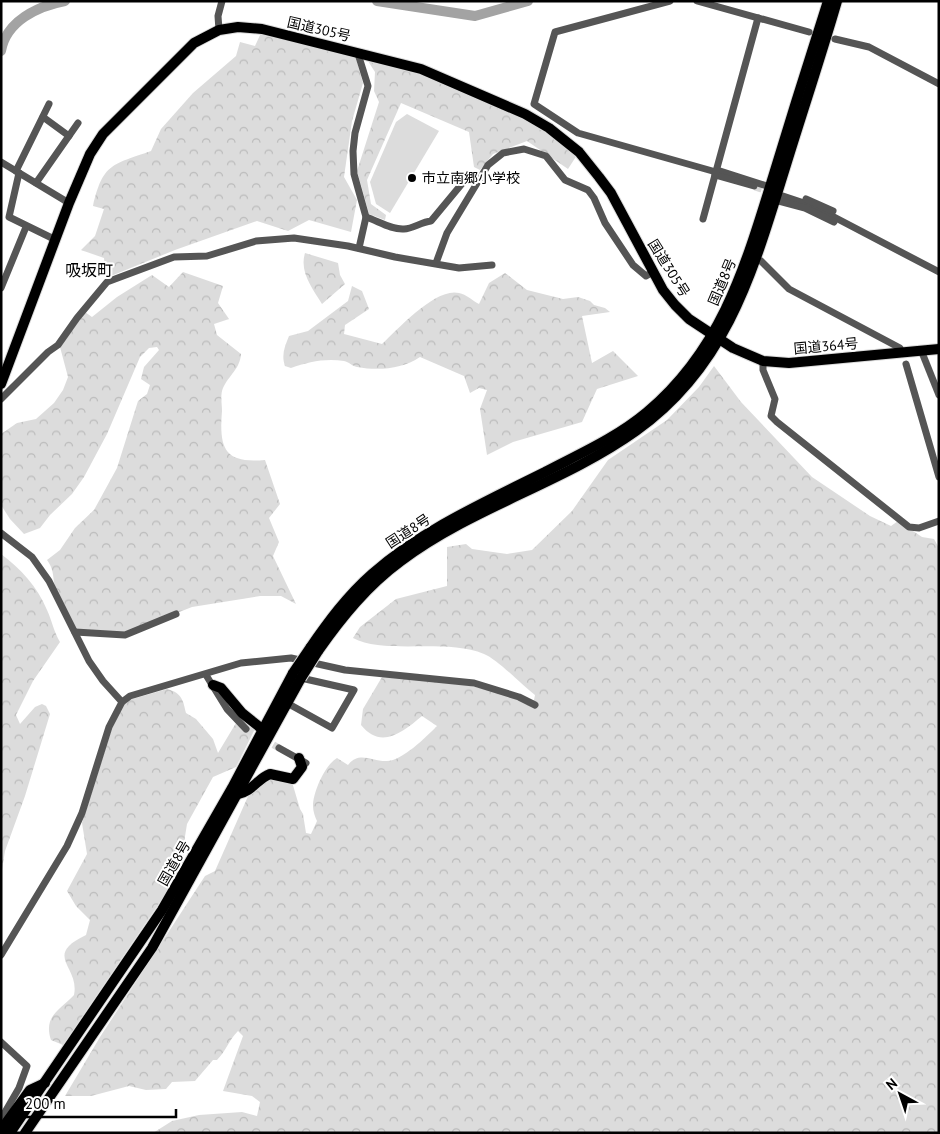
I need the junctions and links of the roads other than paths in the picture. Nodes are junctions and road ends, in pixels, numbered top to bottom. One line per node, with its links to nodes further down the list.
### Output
1 (222, 1): 7 (street)
2 (670, 1): 18 (street)
3 (697, 1): 6 (street)
4 (828, 1): 22 (highway, 国道8号)
5 (837, 1): 22 (highway, 国道8号)
6 (758, 18): 8 (street); 18 (street)
7 (220, 30): 10 (highway, 国道305号); 23 (highway, 国道305号)
8 (809, 32)
9 (835, 39): 11 (street)
10 (361, 53): 24 (street); 32 (highway, 国道305号)
11 (939, 84)
12 (50, 104): 13 (street)
13 (43, 117): 15 (street); 17 (street)
14 (78, 124): 15 (street)
15 (69, 136): 20 (street)
16 (1, 162): 17 (street)
17 (18, 172): 20 (street); 26 (street)
18 (716, 172): 21 (street); 22 (street); 25 (street)
19 (479, 177): 24 (street); 30 (street); 32 (street)
20 (36, 183): 23 (street)
21 (755, 187)
22 (776, 193): 29 (highway, 国道8号); 33 (street); 35 (highway, 国道8号)
23 (69, 203): 27 (highway, 国道305号)
24 (366, 217): 28 (street)
25 (703, 219)
26 (26, 226): 27 (street); 34 (street)
27 (56, 240): 41 (highway, 国道305号)
28 (359, 248): 30 (street); 43 (street)
29 (756, 260): 35 (highway, 国道8号); 38 (street)
30 (436, 263): 31 (street)
31 (492, 265)
32 (653, 272): 35 (highway, 国道305号)
33 (939, 272)
34 (1, 288)
35 (716, 338): 39 (highway, 国道364号); 50 (highway, 国道8号, bridge)
36 (939, 349): 37 (highway, 国道364号)
37 (921, 350): 38 (highway, 国道364号); 42 (street)
38 (901, 352): 39 (highway, 国道364号)
39 (764, 361): 45 (street)
40 (906, 364): 44 (street)
41 (1, 384)
42 (939, 394)
43 (1, 399)
44 (939, 477)
45 (939, 522)
46 (1, 533): 48 (street)
47 (176, 614): 48 (street)
48 (75, 632): 52 (street)
49 (206, 675): 51 (street); 52 (street); 54 (street)
50 (297, 676): 53 (highway, 国道8号); 53 (street); 56 (highway, 国道8号)
51 (213, 685): 55 (street); 56 (highway)
52 (122, 702): 60 (street)
53 (287, 703): 59 (highway, 国道8号)
54 (535, 705)
55 (246, 729)
56 (262, 729): 63 (highway, 国道8号)
57 (279, 748): 58 (street)
58 (303, 760): 59 (highway)
59 (238, 794): 61 (highway, 国道8号)
60 (1, 955)
61 (95, 1034): 67 (highway, 国道8号); 68 (highway)
62 (1, 1042): 64 (street)
63 (46, 1082): 65 (highway); 66 (highway, 国道8号)
64 (1, 1120)
65 (1, 1130)
66 (10, 1133)
67 (26, 1133)
68 (32, 1133)

